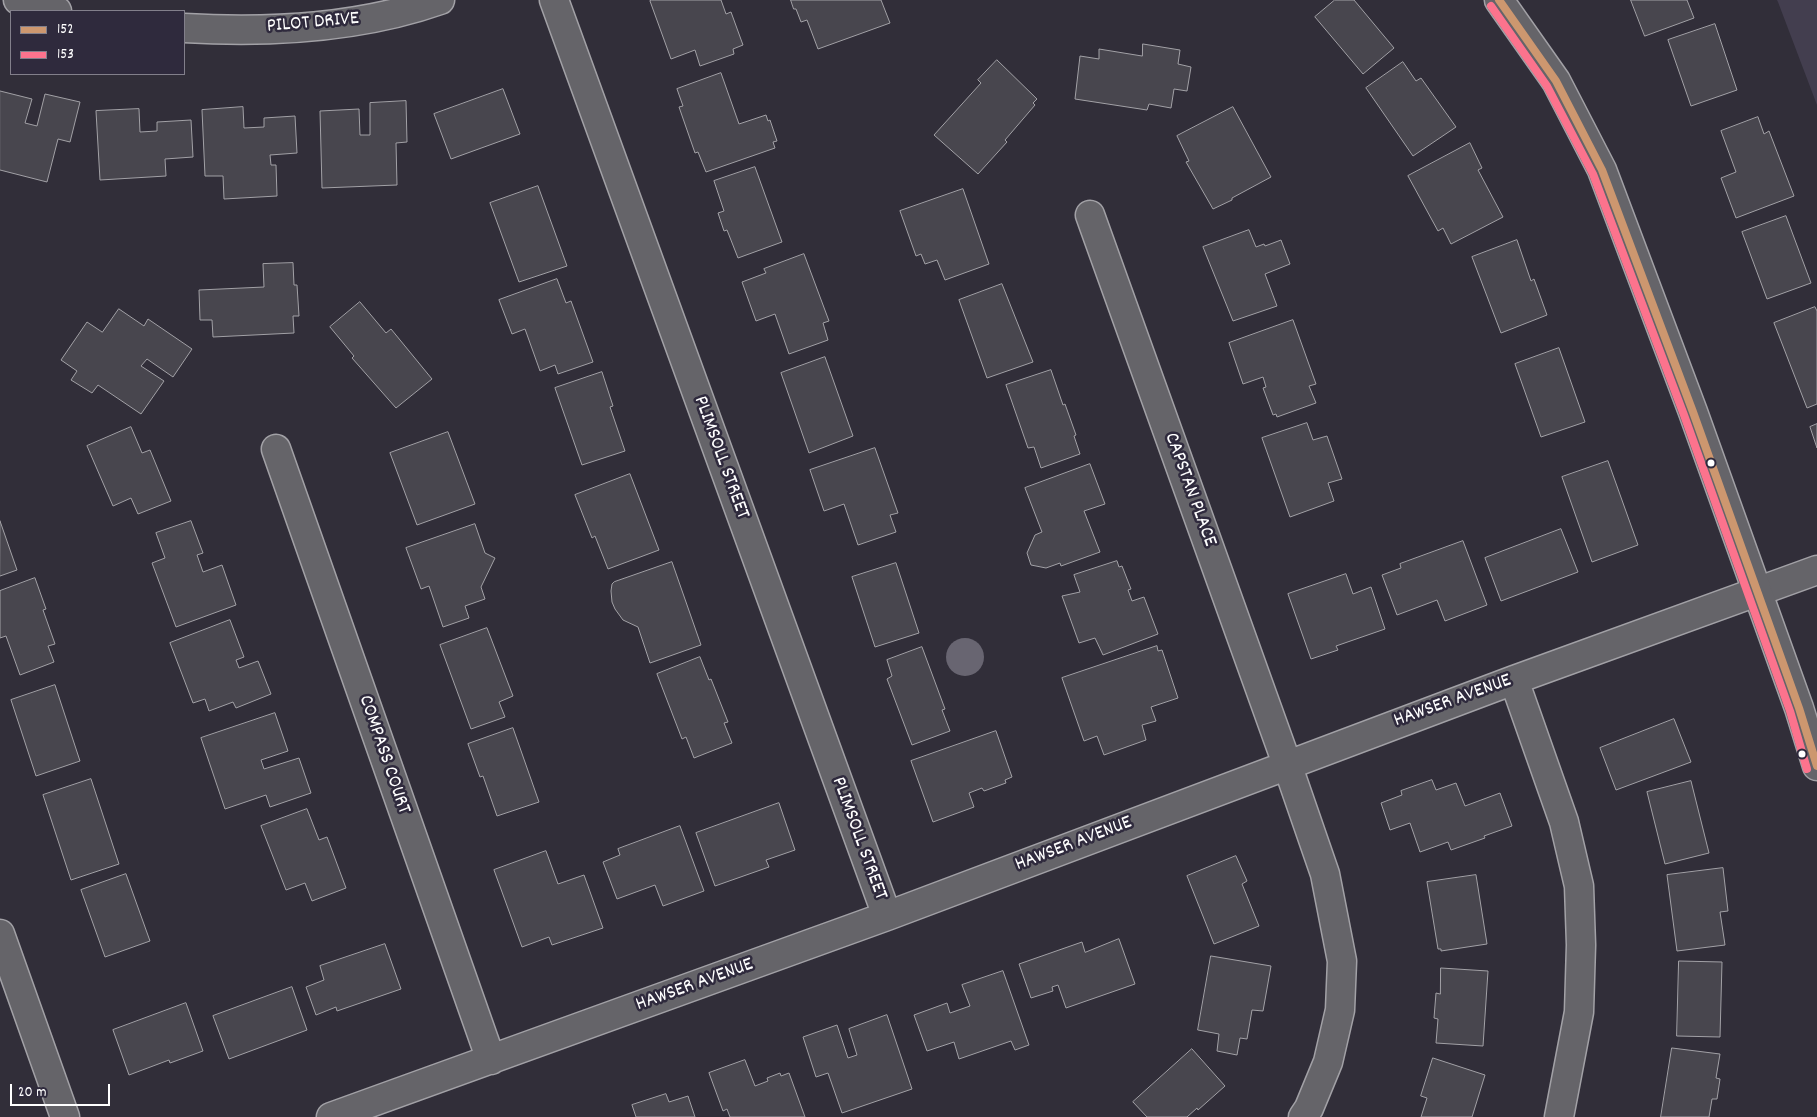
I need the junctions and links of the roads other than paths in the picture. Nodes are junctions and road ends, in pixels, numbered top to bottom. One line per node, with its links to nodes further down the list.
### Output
1 (18, 0): 5 (street)
2 (440, 0): 6 (street, PILOT DRIVE)
3 (554, 0): 14 (street, PLIMSOLL STREET)
4 (1499, 0): 10 (street)
5 (53, 10)
6 (185, 28)
7 (1090, 215): 12 (street, CAPSTAN PLACE)
8 (276, 449): 16 (street, COMPASS COURT)
9 (1817, 570): 10 (street, HAWSER AVENUE)
10 (1757, 591): 11 (street, HAWSER AVENUE); 13 (street)
11 (1514, 680): 12 (street, HAWSER AVENUE); 20 (street)
12 (1287, 764): 14 (street, HAWSER AVENUE); 19 (street, CAPSTAN PLACE)
13 (1817, 766)
14 (887, 916): 16 (street, HAWSER AVENUE)
15 (0, 934): 17 (street)
16 (491, 1060): 18 (street, HAWSER AVENUE)
17 (65, 1117)
18 (331, 1117)
19 (1303, 1117)
20 (1560, 1117)

